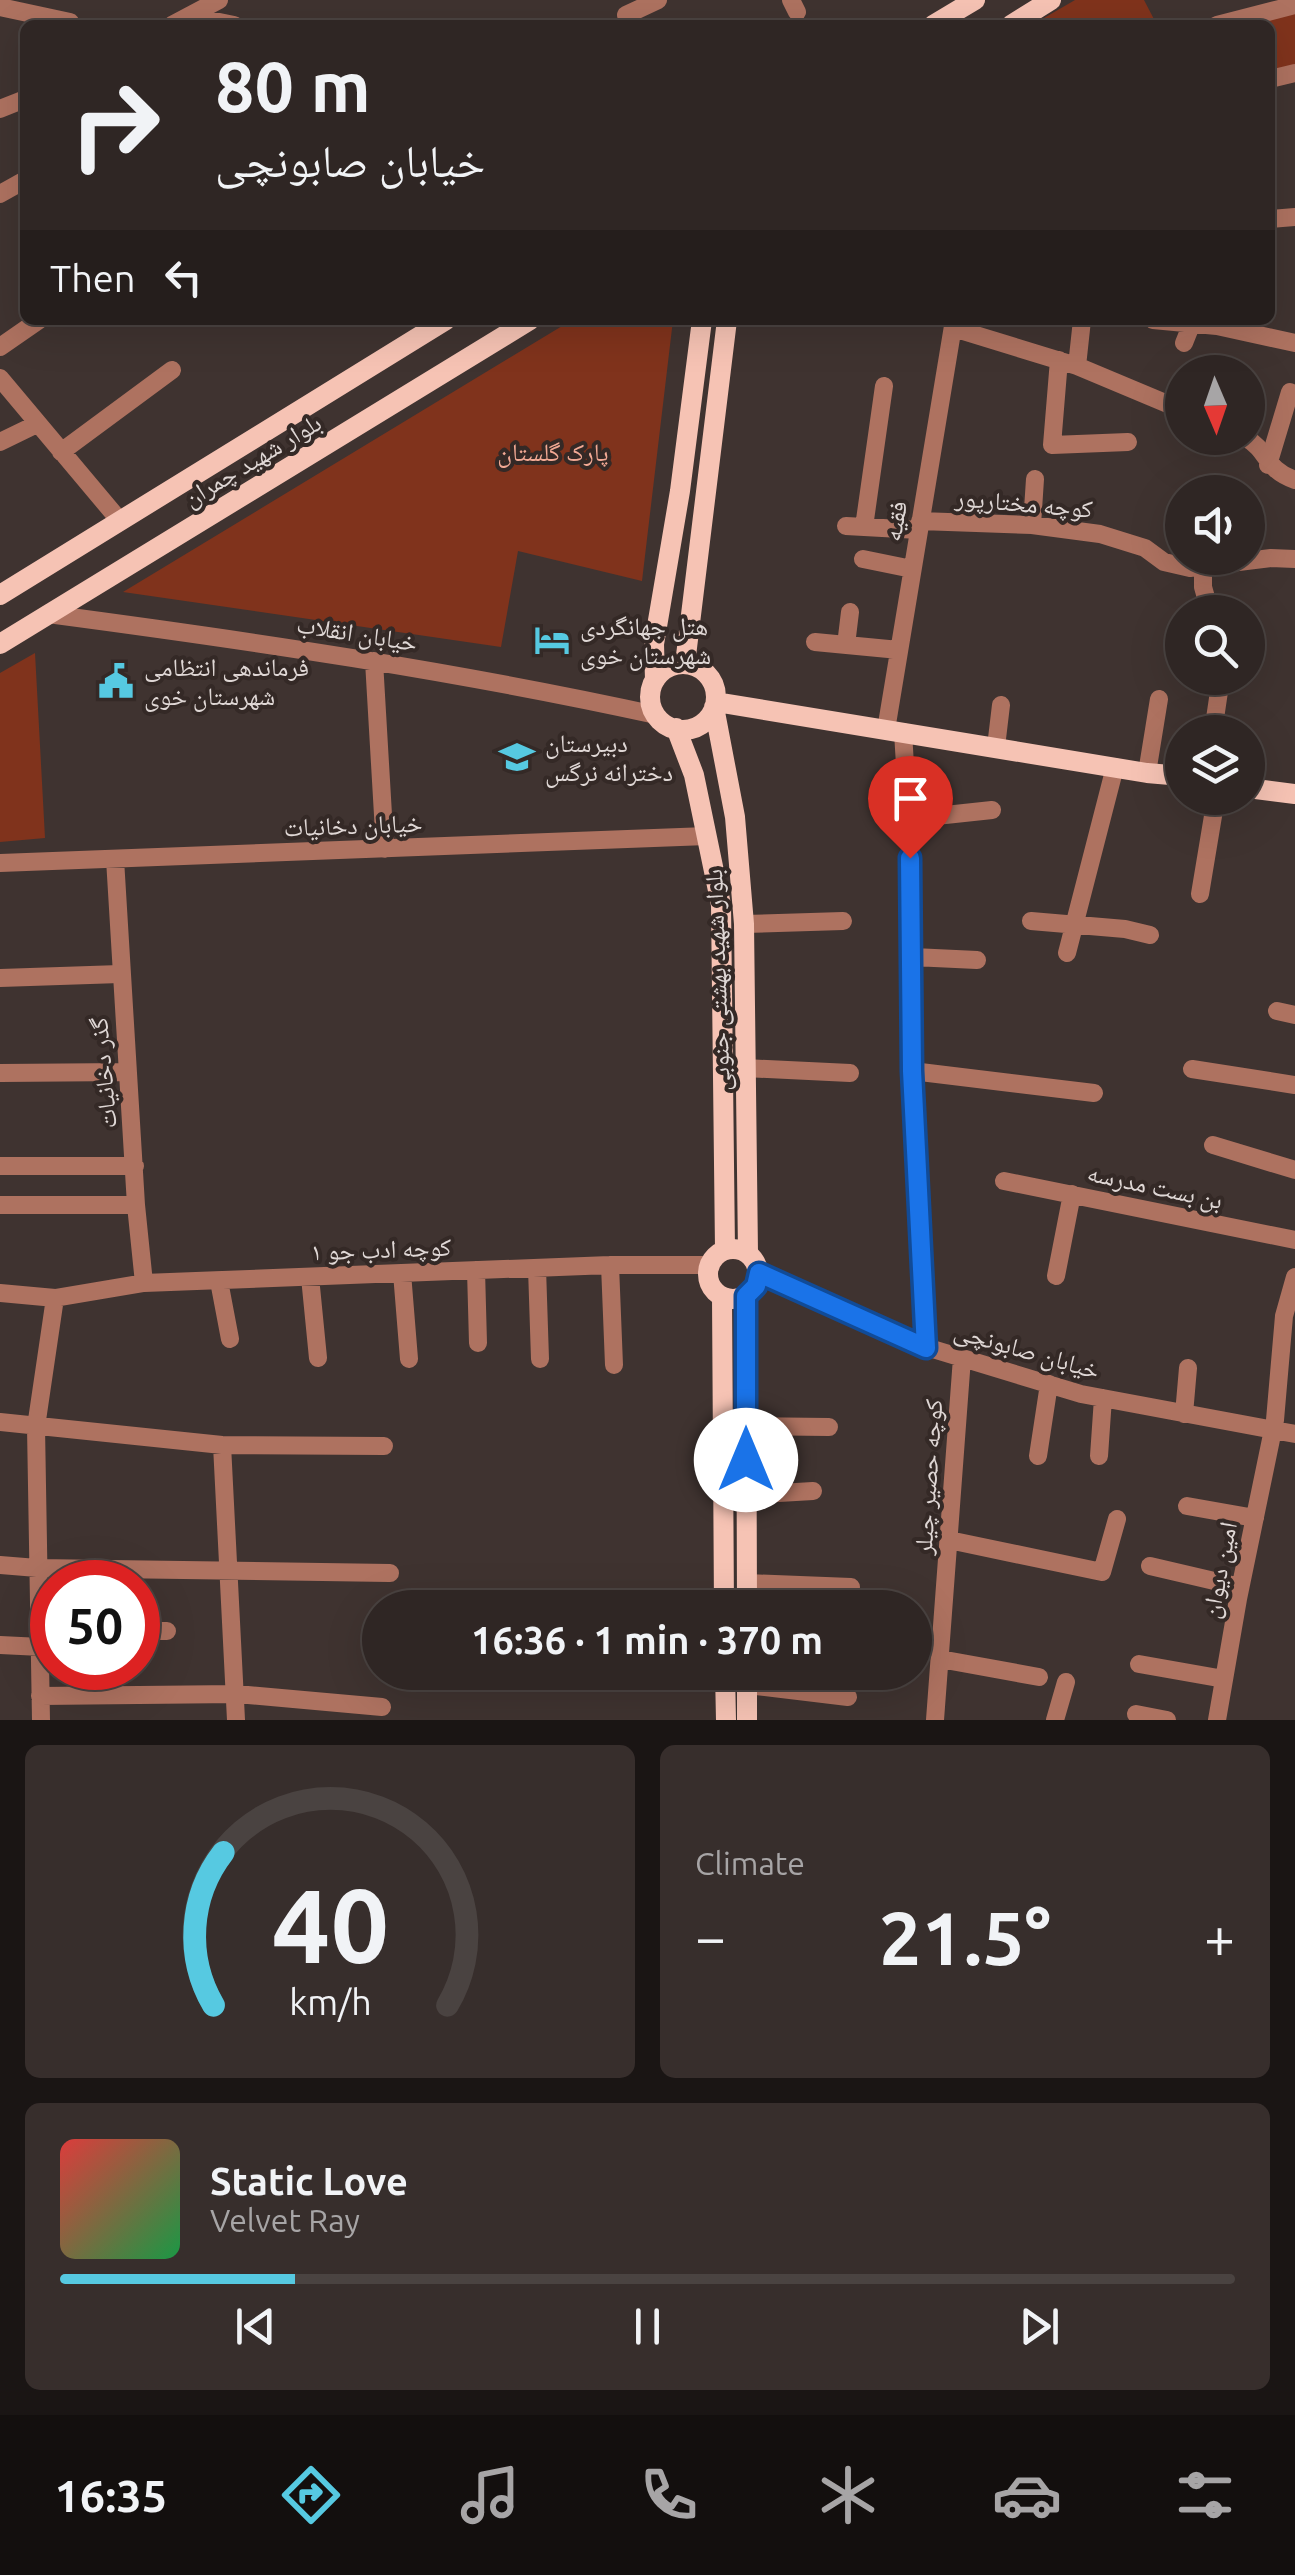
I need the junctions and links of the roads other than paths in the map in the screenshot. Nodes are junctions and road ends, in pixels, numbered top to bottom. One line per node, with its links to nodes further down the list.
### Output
1 (658, 0): 7 (street)
2 (974, 0): 12 (main road)
3 (1051, 0): 13 (main road)
4 (216, 2): 8 (street)
5 (1295, 4): 14 (street)
6 (0, 7): 9 (street)
7 (625, 13)
8 (190, 16): 10 (street); 11 (street)
9 (61, 20)
10 (182, 20)
11 (210, 20)
12 (941, 20)
13 (1019, 20)
14 (1236, 20)
15 (32, 325): 27 (street)
16 (438, 325): 42 (main road, بلوار شهید چمران)
17 (522, 325): 52 (main road, بلوار شهید چمران)
18 (701, 325): 59 (main road)
19 (726, 325): 58 (main road)
20 (954, 325): 44 (street, فقیه)
21 (957, 325): 28 (street)
22 (1080, 325): 28 (street)
23 (1192, 325): 25 (street)
24 (1197, 325): 26 (street)
25 (1184, 343)
26 (1295, 343)
27 (0, 347)
28 (1068, 363): 33 (street); 36 (street)
29 (172, 370): 37 (street)
30 (0, 378): 34 (street)
31 (884, 386): 44 (street, کوچه مختارپور)
32 (1290, 392): 39 (street)
33 (1165, 403)
34 (37, 424): 35 (street); 37 (street)
35 (0, 442)
36 (1128, 442)
37 (61, 452): 42 (street)
38 (1263, 455): 39 (street)
39 (1268, 465): 41 (street)
40 (1035, 479): 43 (street)
41 (1295, 480)
42 (120, 521): 50 (main road, بلوار شهید چمران)
43 (1032, 525): 44 (street, کوچه مختارپور); 48 (street, کوچه مختارپور)
44 (919, 526): 49 (street, فقیه)
45 (863, 559): 49 (street)
46 (1265, 559): 47 (street, کوچه مختارپور)
47 (1295, 559)
48 (1165, 562)
49 (912, 568): 56 (street, فقیه)
50 (0, 595)
51 (850, 612): 55 (street)
52 (48, 614): 54 (main road, بلوار شهید چمران); 57 (street, خیابان انقلاب)
53 (815, 642): 55 (street)
54 (0, 644)
55 (846, 645): 56 (street)
56 (899, 650): 65 (street, فقیه)
57 (374, 661): 63 (street, خیابان انقلاب); 78 (street)
58 (685, 664): 59 (main road); 61 (main road)
59 (655, 680): 63 (main road)
60 (1159, 699): 69 (street)
61 (715, 705): 64 (main road); 65 (main road); 68 (main road, بلوار شهید بهشتی جنوبی)
62 (1001, 706): 66 (street)
63 (656, 715): 64 (main road)
64 (676, 728): 70 (main road, بلوار شهید بهشتی جنوبی)
65 (894, 731): 66 (main road); 76 (street, فقیه)
66 (996, 747): 67 (main road)
67 (1115, 767): 69 (main road); 85 (street)
68 (726, 768): 70 (main road); 84 (main road, بلوار شهید بهشتی جنوبی)
69 (1147, 773): 71 (main road)
70 (694, 775): 77 (main road, بلوار شهید بهشتی جنوبی)
71 (1165, 775)
72 (1265, 790): 73 (main road)
73 (1295, 794)
74 (992, 810): 76 (street)
75 (1213, 815): 81 (street)
76 (908, 819): 88 (street, فقیه)
77 (707, 836): 78 (street, خیابان دخانیات); 109 (main road, بلوار شهید بهشتی جنوبی)
78 (385, 848): 79 (street, خیابان دخانیات)
79 (115, 859): 80 (street, خیابان دخانیات); 90 (street, گذر دخانیات)
80 (0, 863)
81 (1200, 894)
82 (843, 921): 84 (street)
83 (1031, 921): 85 (street)
84 (744, 924): 92 (main road, بلوار شهید بهشتی جنوبی)
85 (1074, 924): 86 (street); 87 (street)
86 (1150, 935)
87 (1067, 952)
88 (913, 957): 89 (street); 94 (street, فقیه)
89 (977, 960)
90 (120, 974): 91 (street); 96 (street, گذر دخانیات)
91 (0, 978)
92 (744, 1068): 97 (street); 110 (main road, بلوار شهید بهشتی جنوبی)
93 (1192, 1069): 98 (street)
94 (912, 1071): 99 (street); 128 (street, فقیه)
95 (0, 1072): 96 (street)
96 (128, 1072): 102 (street, گذر دخانیات)
97 (850, 1073)
98 (1295, 1085)
99 (1094, 1093)
100 (1212, 1145): 103 (street)
101 (0, 1166): 102 (street)
102 (135, 1166): 107 (street, گذر دخانیات)
103 (1295, 1170)
104 (1004, 1181): 105 (street, بن بست مدرسه)
105 (1072, 1194): 108 (street, بن بست مدرسه); 117 (street)
106 (0, 1204): 107 (street)
107 (136, 1205): 121 (street, گذر دخانیات)
108 (1295, 1240)
109 (725, 1250): 110 (main road); 112 (main road)
110 (748, 1253): 115 (main road)
111 (610, 1265): 112 (street, کوچه ادب جو ۱); 113 (street, کوچه ادب جو ۱); 133 (street)
112 (710, 1265): 124 (main road)
113 (537, 1268): 114 (street, کوچه ادب جو ۱); 132 (street)
114 (476, 1270): 116 (street, کوچه ادب جو ۱); 127 (street)
115 (759, 1273): 123 (main road); 128 (street, خیابان صابونچی)
116 (402, 1274): 119 (street, کوچه ادب جو ۱); 131 (street)
117 (1056, 1276)
118 (1295, 1276): 135 (street, امین دیوان)
119 (310, 1278): 120 (street, کوچه ادب جو ۱); 129 (street)
120 (219, 1281): 121 (street, کوچه ادب جو ۱); 126 (street)
121 (144, 1283): 125 (street, کوچه ادب جو ۱)
122 (0, 1293): 125 (street, کوچه ادب جو ۱)
123 (746, 1296): 124 (main road); 140 (main road)
124 (722, 1297): 165 (main road)
125 (56, 1298): 141 (street)
126 (230, 1339)
127 (478, 1344)
128 (926, 1348): 130 (street, خیابان صابونچی)
129 (318, 1358)
130 (962, 1358): 136 (street, خیابان صابونچی); 154 (street, کوچه حصیر چیلر)
131 (409, 1359)
132 (540, 1359)
133 (614, 1365)
134 (1188, 1368): 138 (street)
135 (1287, 1369): 143 (street, امین دیوان)
136 (1049, 1384): 137 (street, خیابان صابونچی); 147 (street)
137 (1103, 1398): 138 (street, خیابان صابونچی); 148 (street)
138 (1184, 1414): 143 (street, خیابان صابونچی)
139 (0, 1422): 141 (street)
140 (746, 1426): 142 (street); 150 (main road)
141 (36, 1427): 145 (street); 155 (street)
142 (829, 1427)
143 (1273, 1431): 144 (street, خیابان صابونچی); 152 (street, امین دیوان)
144 (1295, 1434)
145 (222, 1445): 146 (street); 160 (street)
146 (384, 1446)
147 (1038, 1456)
148 (1099, 1456)
149 (813, 1491): 150 (street)
150 (746, 1495): 162 (main road)
151 (1187, 1506): 152 (street)
152 (1255, 1518): 164 (street, امین دیوان)
153 (1117, 1519): 154 (street)
154 (949, 1540): 171 (street, کوچه حصیر چیلر)
155 (37, 1560)
156 (0, 1565): 158 (street)
157 (1150, 1566): 164 (street)
158 (30, 1567)
159 (160, 1570): 160 (street)
160 (230, 1571): 161 (street); 180 (street)
161 (390, 1574)
162 (746, 1584): 163 (street); 166 (main road)
163 (852, 1587)
164 (1240, 1587): 174 (street, امین دیوان)
165 (724, 1590)
166 (746, 1590)
167 (160, 1631): 168 (street)
168 (167, 1631)
169 (30, 1640): 170 (street)
170 (0, 1645)
171 (940, 1659): 173 (street); 189 (street, کوچه حصیر چیلر)
172 (1139, 1664): 174 (street)
173 (1039, 1678)
174 (1224, 1679): 192 (street, امین دیوان)
175 (1066, 1682): 190 (street)
176 (40, 1690): 181 (street)
177 (725, 1690): 187 (main road)
178 (747, 1690): 188 (main road)
179 (809, 1690): 182 (street)
180 (237, 1694): 181 (street); 183 (street); 186 (street)
181 (40, 1696): 185 (street)
182 (848, 1697)
183 (382, 1707)
184 (1136, 1714): 191 (street)
185 (41, 1720)
186 (236, 1720)
187 (726, 1720)
188 (748, 1720)
189 (937, 1720)
190 (1055, 1720)
191 (1167, 1720)
192 (1217, 1720)

